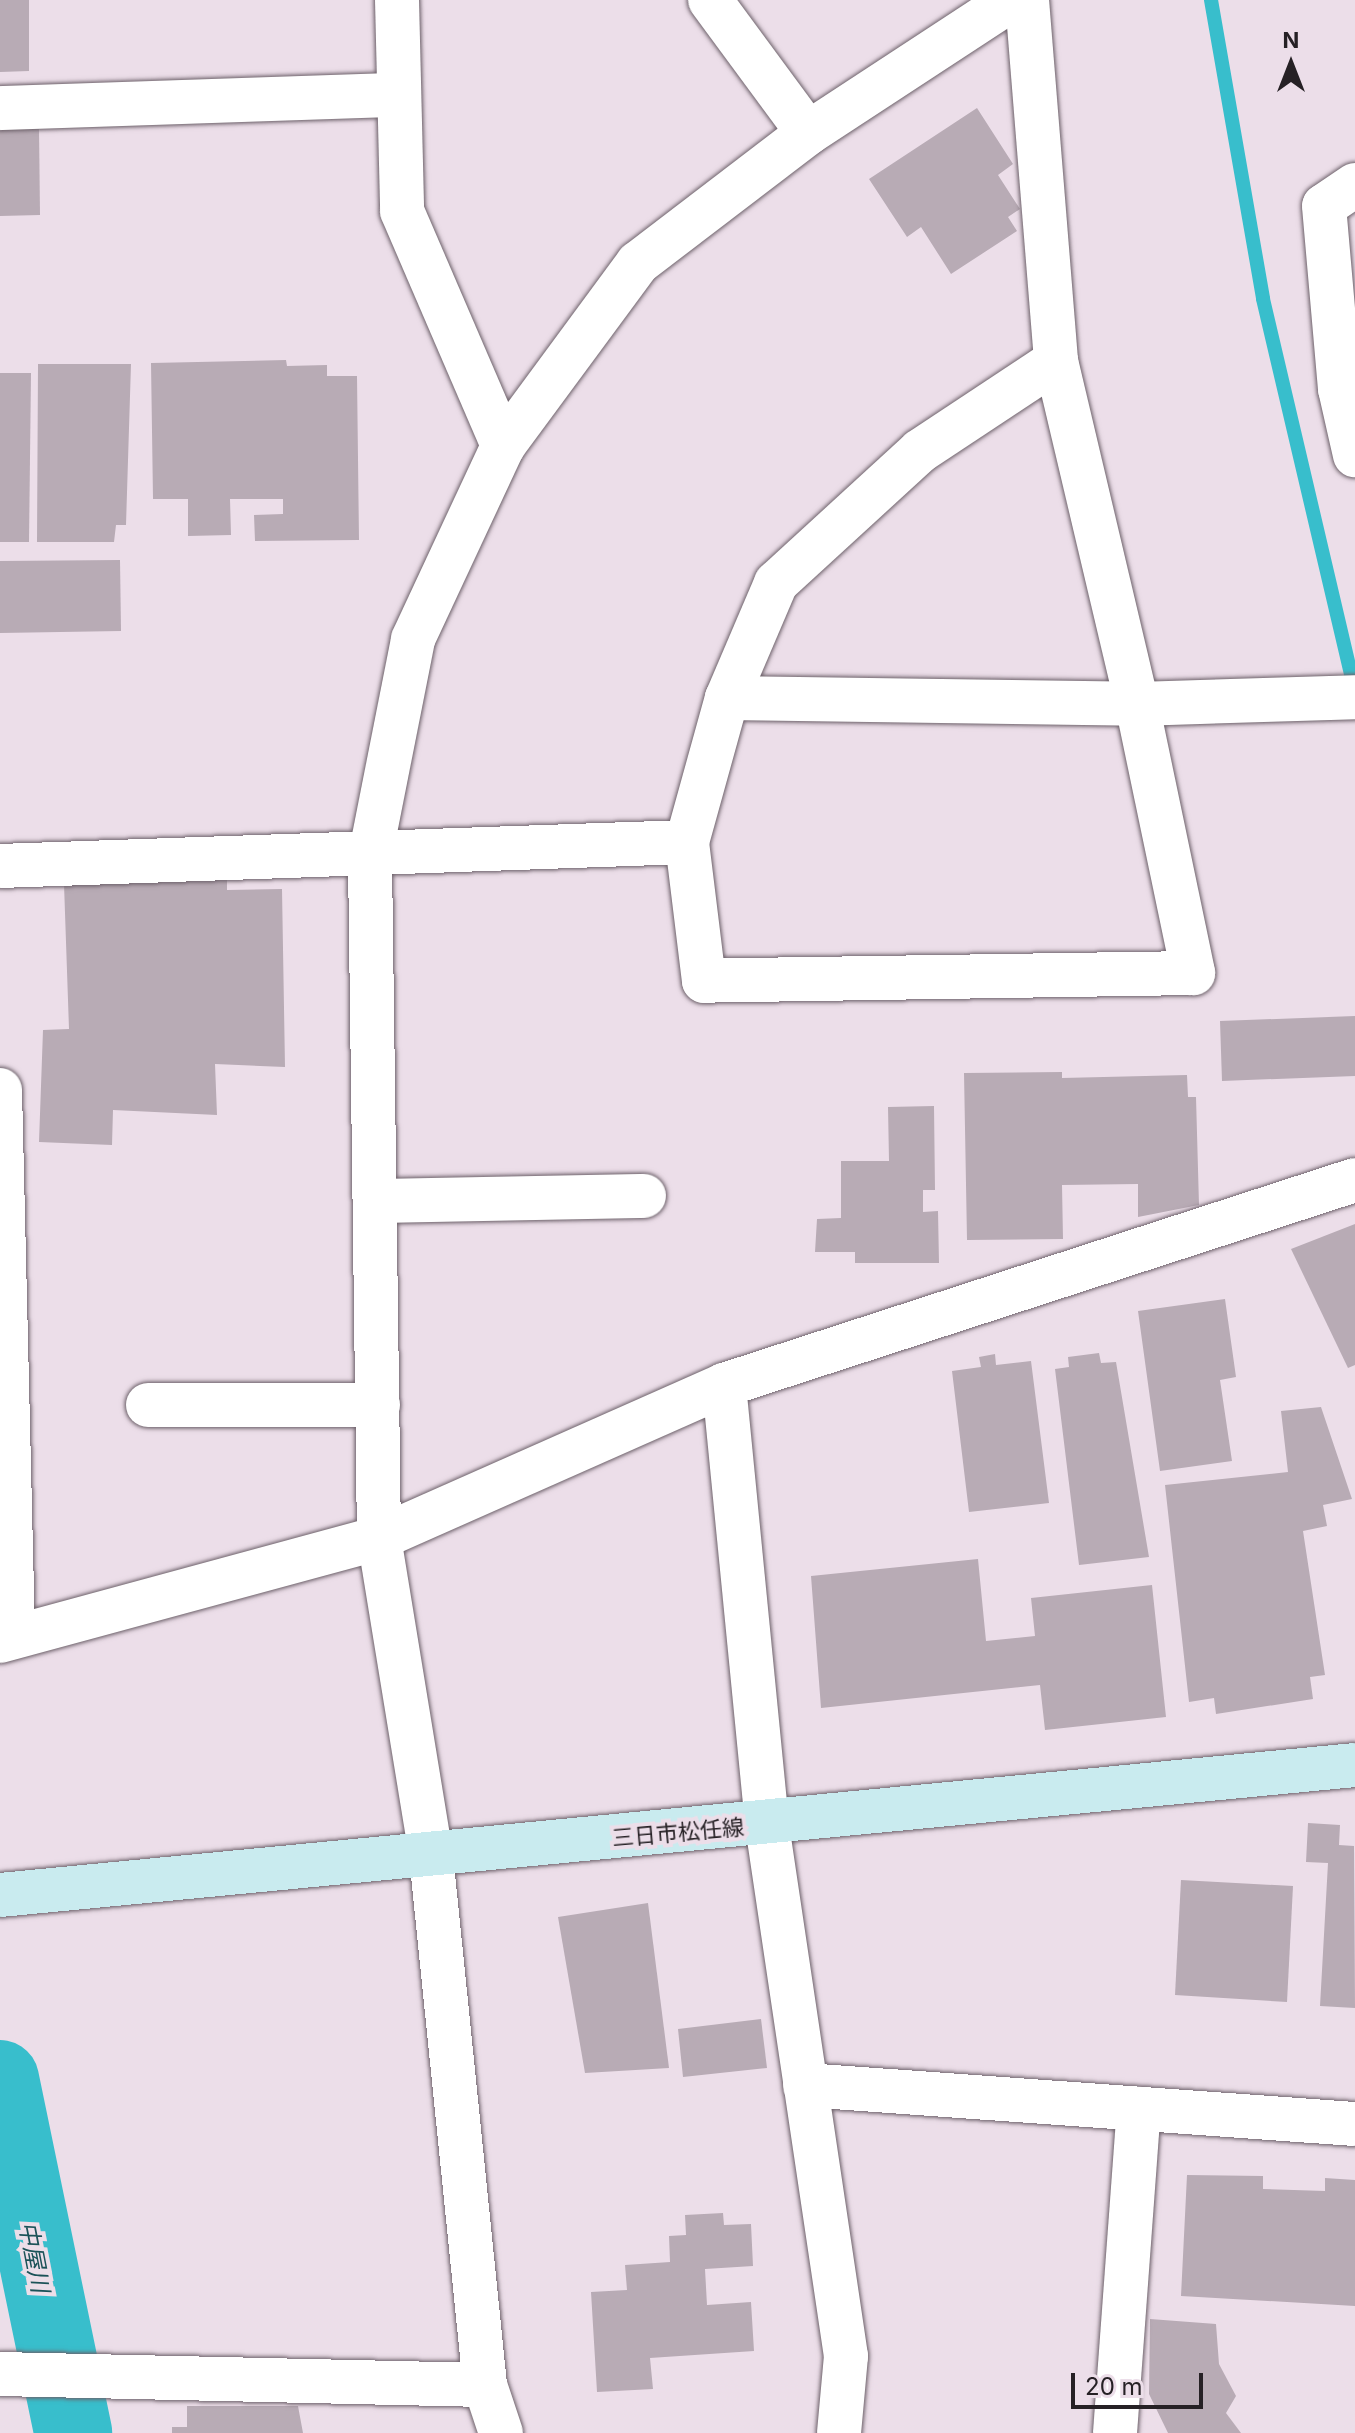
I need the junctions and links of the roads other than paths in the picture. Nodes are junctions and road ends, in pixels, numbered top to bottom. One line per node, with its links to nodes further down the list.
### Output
1 (397, 0): 5 (street)
2 (710, 0): 7 (street)
3 (1011, 0): 7 (street)
4 (1027, 0): 9 (street)
5 (399, 95): 6 (street); 11 (street)
6 (0, 108)
7 (808, 133): 11 (street)
8 (1355, 185): 10 (street)
9 (1056, 361): 13 (street); 15 (street)
10 (1348, 389): 12 (street)
11 (503, 446): 17 (street)
12 (1355, 455)
13 (727, 698): 15 (street); 16 (street)
14 (1344, 698): 15 (street)
15 (1137, 704): 16 (street)
16 (687, 842): 17 (street)
17 (370, 857): 18 (street); 22 (street)
18 (0, 866)
19 (0, 1090): 27 (street)
20 (1355, 1180): 23 (street)
21 (644, 1196): 22 (street)
22 (375, 1201): 25 (street)
23 (724, 1385): 26 (street); 30 (street)
24 (148, 1405): 25 (street)
25 (378, 1405): 26 (street)
26 (379, 1538): 28 (street); 31 (street)
27 (6, 1542): 28 (street)
28 (7, 1638)
29 (1355, 1765): 30 (main road, 三日市松任線)
30 (767, 1825): 31 (main road, 三日市松任線); 33 (street)
31 (431, 1855): 32 (main road, 三日市松任線); 37 (street)
32 (0, 1895)
33 (805, 2085): 34 (street); 39 (street)
34 (1139, 2109): 35 (street); 40 (street)
35 (1355, 2124)
36 (37, 2374): 37 (street)
37 (485, 2385): 38 (street)
38 (501, 2433)
39 (839, 2433)
40 (1115, 2433)

